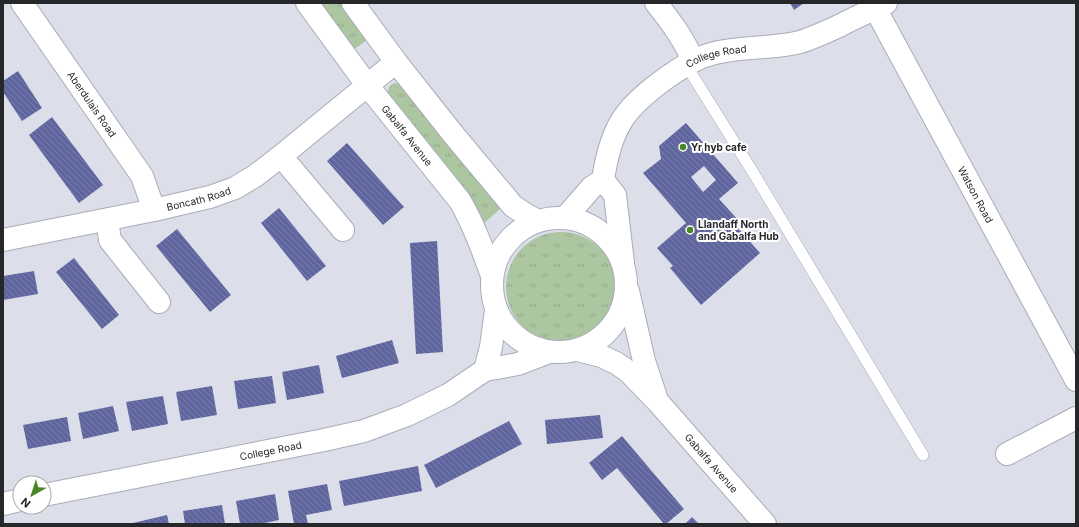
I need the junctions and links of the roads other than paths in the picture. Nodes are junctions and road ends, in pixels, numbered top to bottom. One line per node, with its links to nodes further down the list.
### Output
1 (22, 3): 11 (street, Aberdulais Road)
2 (307, 3): 8 (street, Gabalfa Avenue)
3 (353, 3): 6 (street)
4 (656, 3): 7 (street)
5 (880, 6): 7 (street, College Road); 25 (street, Watson Road)
6 (396, 62): 8 (street, Boncath Road); 14 (street)
7 (689, 63): 10 (street, College Road); 29 (lane)
8 (367, 85): 9 (street, Boncath Road); 18 (street, Gabalfa Avenue)
9 (281, 156): 11 (street, Boncath Road); 15 (street)
10 (604, 180): 12 (street); 17 (street)
11 (154, 210): 13 (street, Boncath Road)
12 (565, 218): 14 (street); 17 (street)
13 (107, 220): 16 (street, Boncath Road); 20 (street)
14 (538, 221): 18 (street)
15 (343, 230)
16 (3, 240)
17 (623, 263): 19 (street)
18 (492, 276): 21 (street)
19 (627, 286): 22 (street); 26 (street, Gabalfa Avenue)
20 (159, 302)
21 (496, 310): 23 (street); 24 (street)
22 (578, 350): 23 (street); 26 (street, Gabalfa Avenue)
23 (549, 352): 24 (street, College Road)
24 (485, 370): 30 (street, College Road)
25 (1076, 380)
26 (658, 402): 31 (street, Gabalfa Avenue)
27 (1076, 418): 28 (street)
28 (1007, 454)
29 (923, 455)
30 (52, 493)
31 (765, 524)

